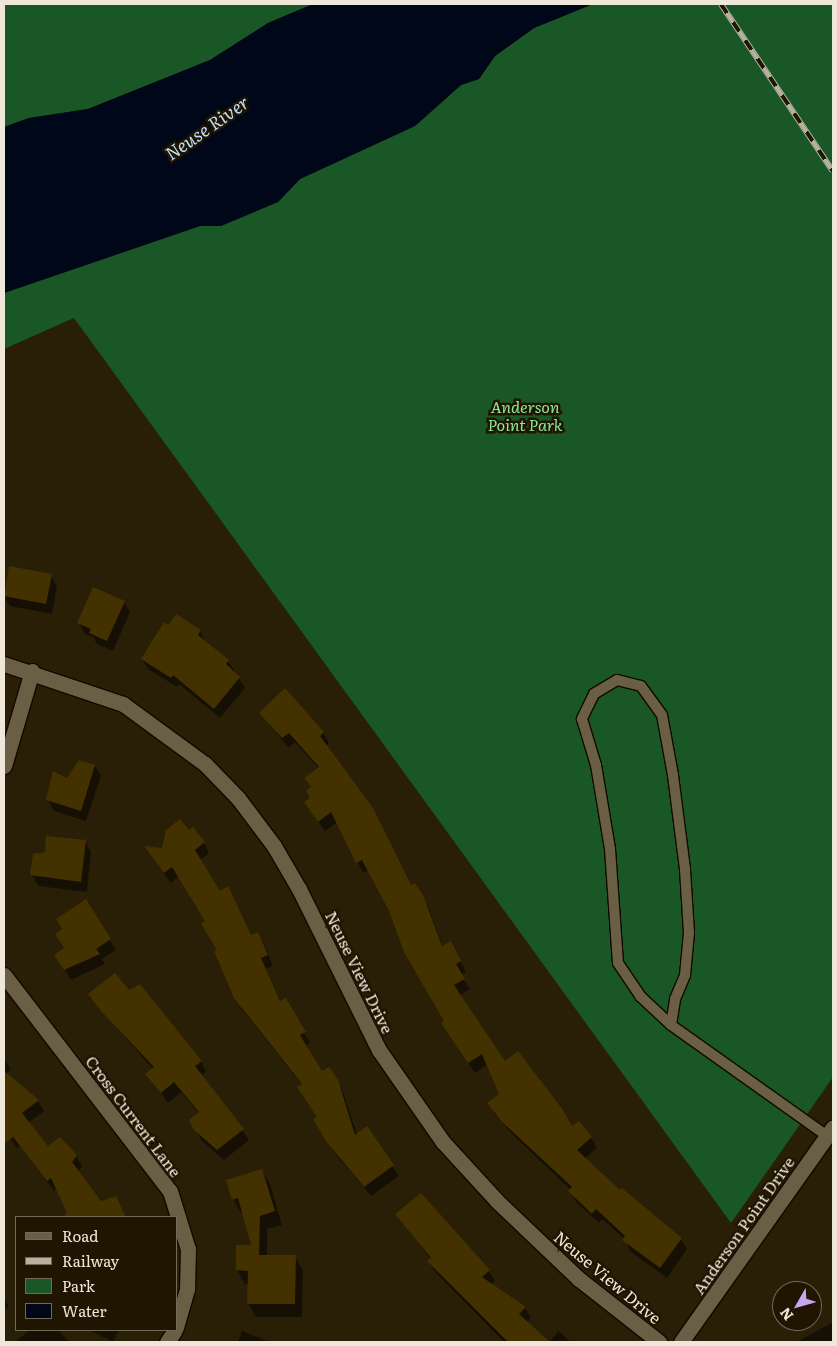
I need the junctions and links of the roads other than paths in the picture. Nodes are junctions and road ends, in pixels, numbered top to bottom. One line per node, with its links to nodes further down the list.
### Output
1 (4, 664): 2 (street, Neuse View Drive)
2 (32, 671): 3 (street); 12 (street, Neuse View Drive)
3 (4, 766)
4 (4, 975): 7 (street, Cross Current Lane)
5 (671, 1025): 5 (lane); 6 (lane)
6 (831, 1134): 13 (street, Anderson Point Drive)
7 (178, 1216)
8 (178, 1217): 9 (street, Cross Current Lane)
9 (178, 1321)
10 (174, 1331): 11 (street, Cross Current Lane)
11 (167, 1342)
12 (659, 1342)
13 (681, 1342)

